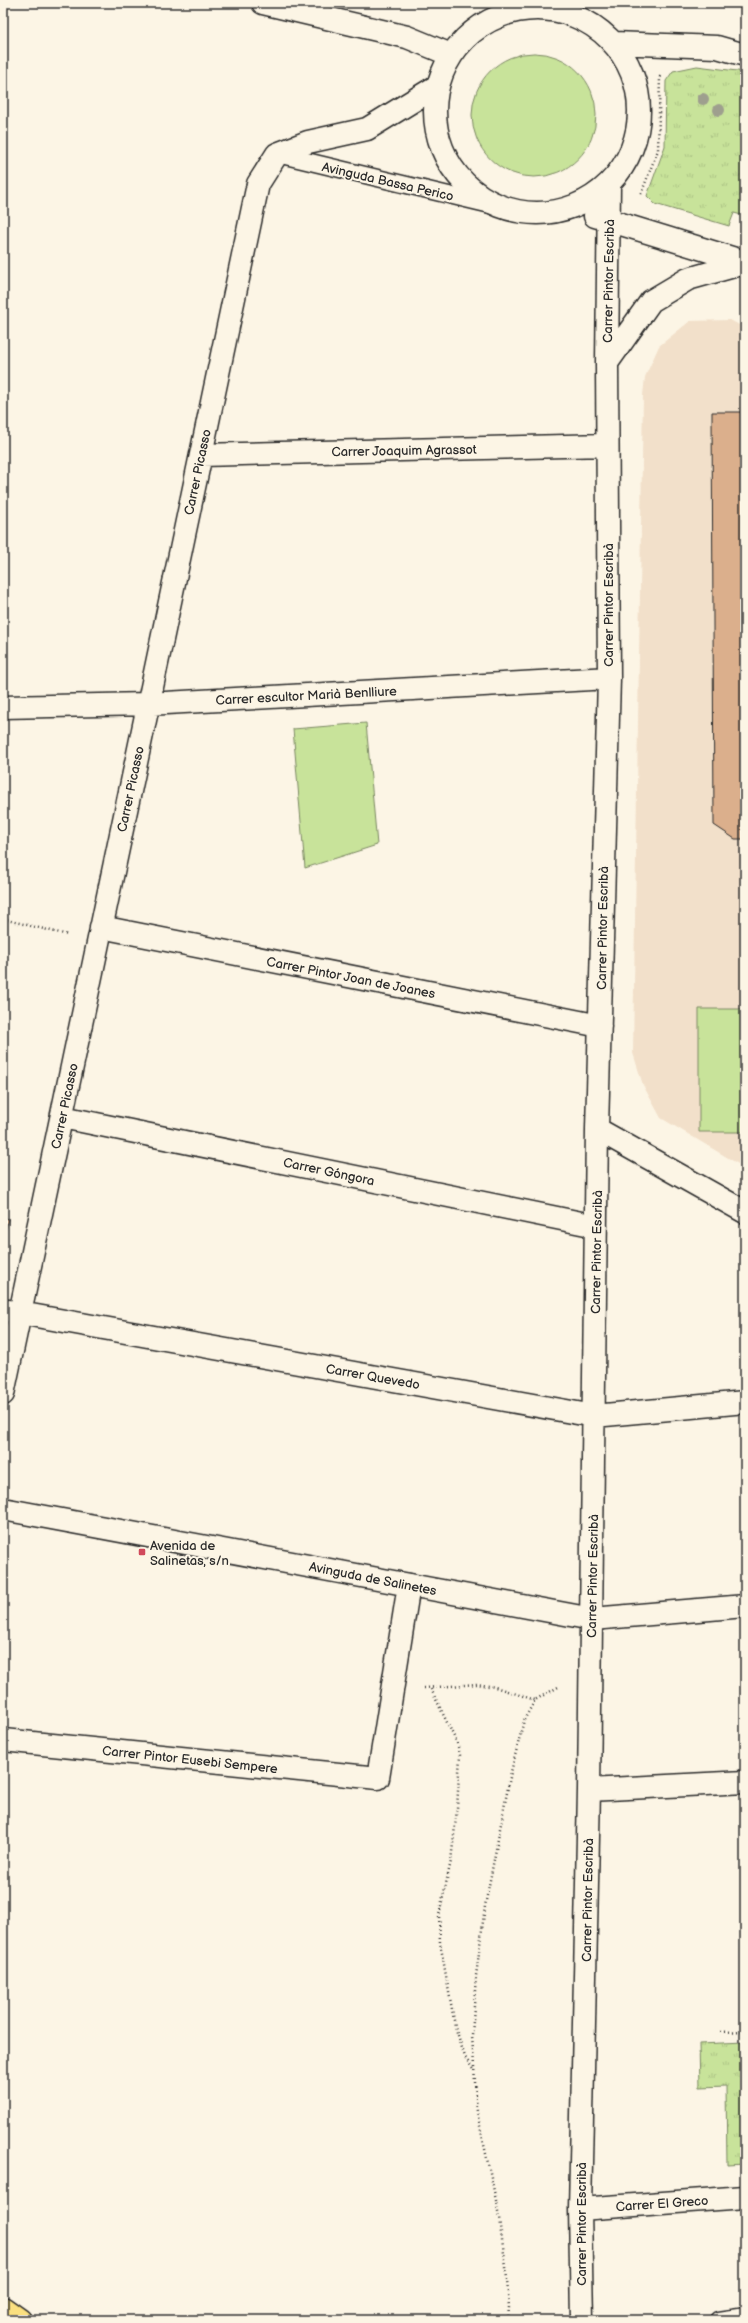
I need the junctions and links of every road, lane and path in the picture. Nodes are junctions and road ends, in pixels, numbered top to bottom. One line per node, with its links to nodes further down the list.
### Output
1 (263, 3): 5 (street)
2 (558, 7): 3 (street); 5 (street)
3 (614, 42): 4 (street); 9 (street)
4 (745, 54)
5 (451, 55): 7 (street)
6 (664, 73): 10 (path)
7 (437, 86): 8 (street); 11 (street)
8 (277, 154): 11 (lane, Avinguda Bassa Perico); 17 (street, Carrer Picasso)
9 (609, 185): 12 (street); 13 (street, Carrer Pintor Escribà)
10 (641, 195)
11 (499, 207): 12 (street)
12 (571, 209): 13 (street)
13 (609, 220): 14 (street); 15 (street, Carrer Pintor Escribà)
14 (745, 263): 15 (street)
15 (607, 364): 16 (street, Carrer Pintor Escribà)
16 (607, 445): 17 (street, Carrer Joaquim Agrassot); 18 (street, Carrer Pintor Escribà)
17 (201, 455): 19 (street, Carrer Picasso)
18 (609, 678): 19 (street, Carrer escultor Marià Benlliure); 23 (street, Carrer Pintor Escribà)
19 (148, 704): 20 (street, Carrer escultor Marià Benlliure); 22 (street, Carrer Picasso)
20 (3, 707)
21 (3, 919): 22 (path)
22 (99, 936): 23 (street, Carrer Pintor Joan de Joanes); 24 (street, Carrer Picasso)
23 (600, 1026): 25 (street, Carrer Pintor Escribà)
24 (62, 1116): 27 (street, Carrer Góngora); 28 (street, Carrer Picasso)
25 (598, 1129): 26 (street); 27 (street, Carrer Pintor Escribà)
26 (745, 1212)
27 (596, 1226): 31 (street, Carrer Pintor Escribà)
28 (12, 1311): 29 (street, Carrer Picasso); 31 (street, Carrer Quevedo)
29 (3, 1394)
30 (745, 1402): 31 (street, Carrer Quevedo)
31 (594, 1416): 35 (street, Carrer Pintor Escribà)
32 (3, 1509): 33 (street, Avinguda de Salinetes)
33 (409, 1585): 35 (street, Avinguda de Salinetes); 37 (street)
34 (745, 1606): 35 (street, Avinguda de Salinetes)
35 (592, 1620): 36 (street, Carrer Pintor Escribà)
36 (591, 1675): 39 (path); 42 (street, Carrer Pintor Escribà)
37 (393, 1684): 38 (path); 40 (street, Carrer Pintor Eusebi Sempere)
38 (431, 1689): 39 (path); 45 (path)
39 (535, 1700): 45 (path)
40 (3, 1740)
41 (745, 1782): 42 (street)
42 (589, 1790): 47 (street, Carrer Pintor Escribà)
43 (745, 2031): 44 (path)
44 (721, 2032)
45 (474, 2071): 51 (path)
46 (745, 2197): 47 (street, Carrer El Greco)
47 (580, 2209): 52 (street, Carrer Pintor Escribà)
48 (3, 2308): 50 (highway)
49 (745, 2316): 53 (lane)
50 (20, 2320)
51 (508, 2320)
52 (582, 2320)
53 (718, 2320)

